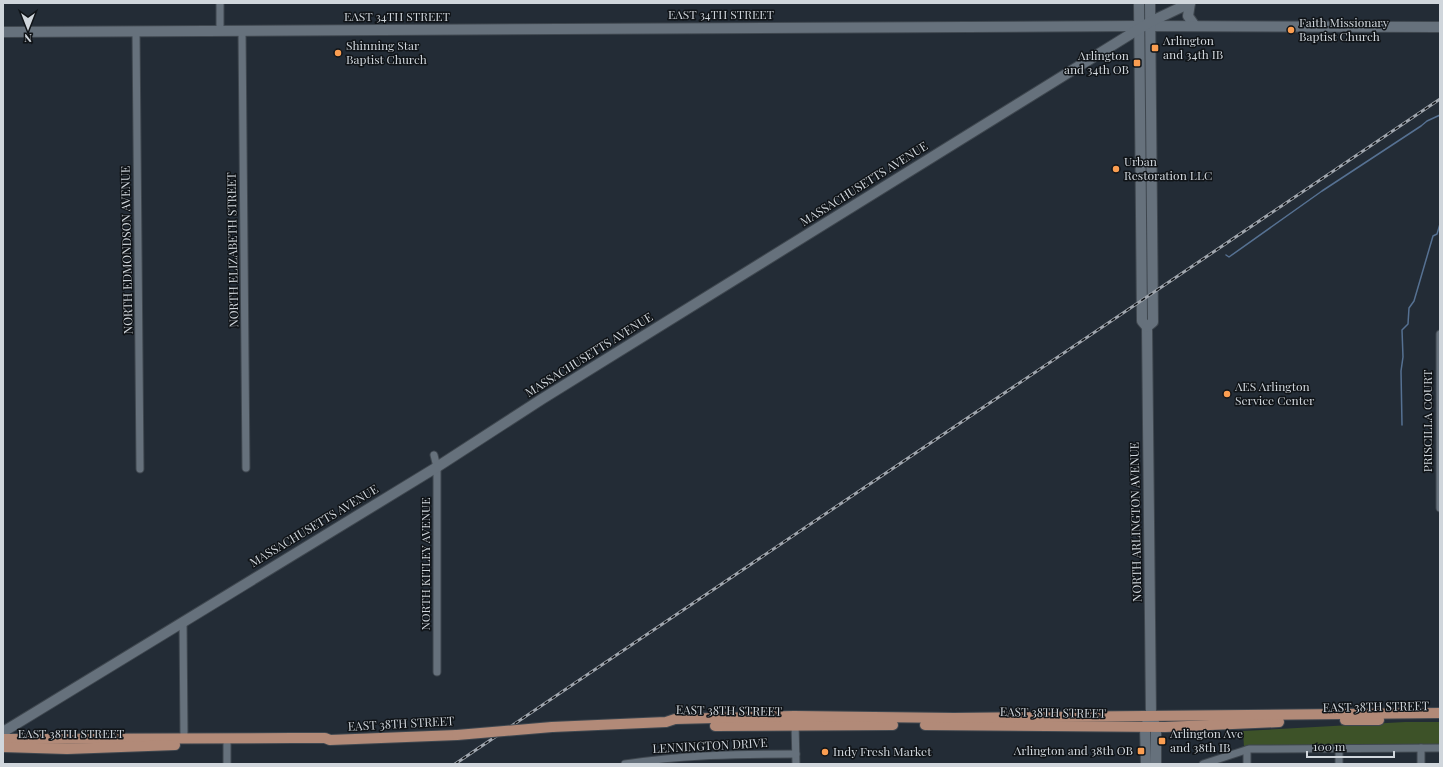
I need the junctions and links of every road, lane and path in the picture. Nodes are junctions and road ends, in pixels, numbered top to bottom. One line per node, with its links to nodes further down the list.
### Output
1 (220, 3): 8 (street)
2 (1139, 3): 5 (main road, NORTH ARLINGTON AVENUE)
3 (1150, 3): 5 (main road, NORTH ARLINGTON AVENUE)
4 (1190, 3): 5 (main road, MASSACHUSETTS AVENUE); 6 (main road)
5 (1145, 26): 6 (main road, EAST 34TH STREET); 9 (main road, EAST 34TH STREET); 14 (main road, MASSACHUSETTS AVENUE); 21 (main road, NORTH ARLINGTON AVENUE)
6 (1194, 26): 7 (main road, EAST 34TH STREET)
7 (1440, 27)
8 (220, 31): 9 (main road, EAST 34TH STREET); 11 (main road, EAST 34TH STREET)
9 (242, 31): 15 (street, NORTH ELIZABETH STREET)
10 (3, 32): 11 (main road, EAST 34TH STREET)
11 (136, 32): 16 (street, NORTH EDMONDSON AVENUE)
12 (1440, 334): 17 (street, PRISCILLA COURT)
13 (434, 455): 14 (street, NORTH KITLEY AVENUE)
14 (437, 467): 18 (main road, MASSACHUSETTS AVENUE); 19 (street, NORTH KITLEY AVENUE)
15 (246, 468)
16 (140, 469)
17 (1440, 508)
18 (183, 621): 26 (main road, MASSACHUSETTS AVENUE); 27 (street)
19 (437, 672)
20 (1440, 713): 21 (main road, EAST 38TH STREET)
21 (1151, 716): 23 (main road, EAST 38TH STREET); 24 (main road); 25 (main road, NORTH ARLINGTON AVENUE)
22 (1440, 719): 25 (main road, EAST 38TH STREET)
23 (794, 721): 24 (main road, EAST 38TH STREET); 29 (main road, EAST 38TH STREET, bridge); 36 (street)
24 (1145, 726): 25 (main road, EAST 38TH STREET); 40 (main road)
25 (1156, 727): 41 (main road, NORTH ARLINGTON AVENUE)
26 (3, 732)
27 (184, 738): 28 (main road, EAST 38TH STREET); 29 (main road, EAST 38TH STREET)
28 (3, 739)
29 (330, 740): 30 (main road, EAST 38TH STREET)
30 (227, 744): 31 (main road, EAST 38TH STREET); 37 (street)
31 (3, 746)
32 (1339, 748): 33 (street); 35 (street); 44 (street)
33 (1420, 748): 34 (street); 45 (street)
34 (1440, 748)
35 (1247, 750): 42 (street); 43 (street)
36 (796, 754): 38 (street, LENNINGTON DRIVE); 39 (street)
37 (227, 764)
38 (625, 764)
39 (796, 764)
40 (1146, 764)
41 (1156, 764)
42 (1202, 764)
43 (1247, 764)
44 (1339, 764)
45 (1421, 764)

